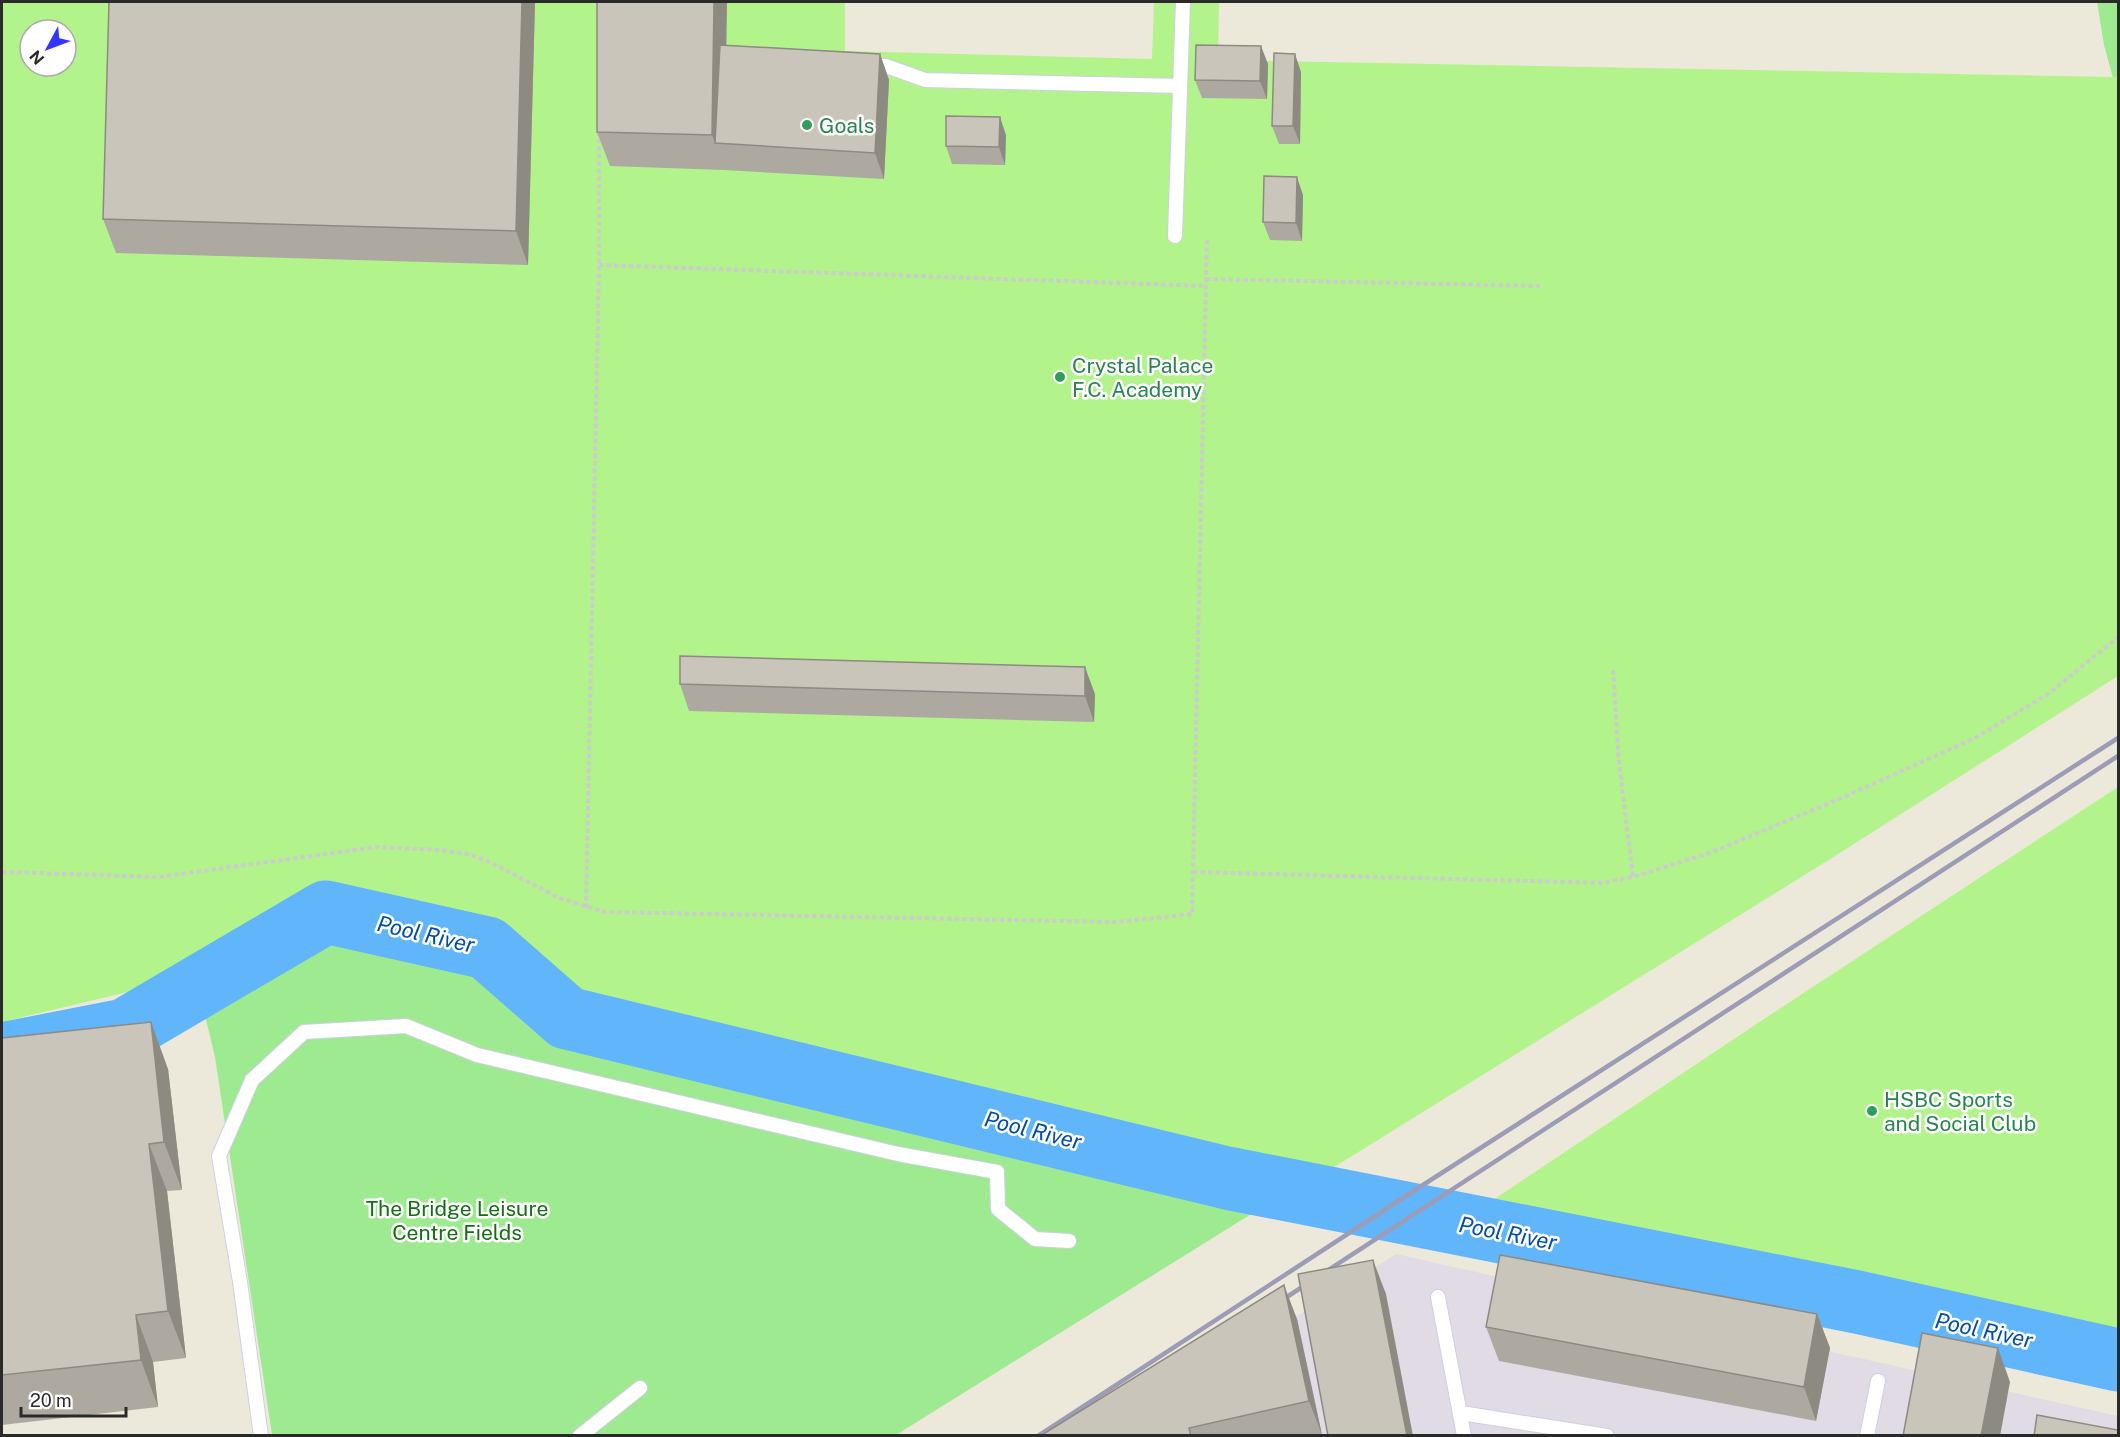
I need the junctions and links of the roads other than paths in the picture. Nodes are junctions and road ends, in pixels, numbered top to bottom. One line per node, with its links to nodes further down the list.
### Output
1 (1183, 2): 3 (lane)
2 (851, 65): 3 (lane)
3 (1180, 86): 4 (lane)
4 (1175, 236)
5 (1069, 1241): 10 (lane)
6 (1438, 1297): 9 (lane)
7 (1878, 1381): 14 (lane)
8 (640, 1388): 11 (lane)
9 (1461, 1413): 12 (lane); 13 (lane)
10 (261, 1436)
11 (580, 1436)
12 (1464, 1436)
13 (1607, 1436)
14 (1867, 1436)

